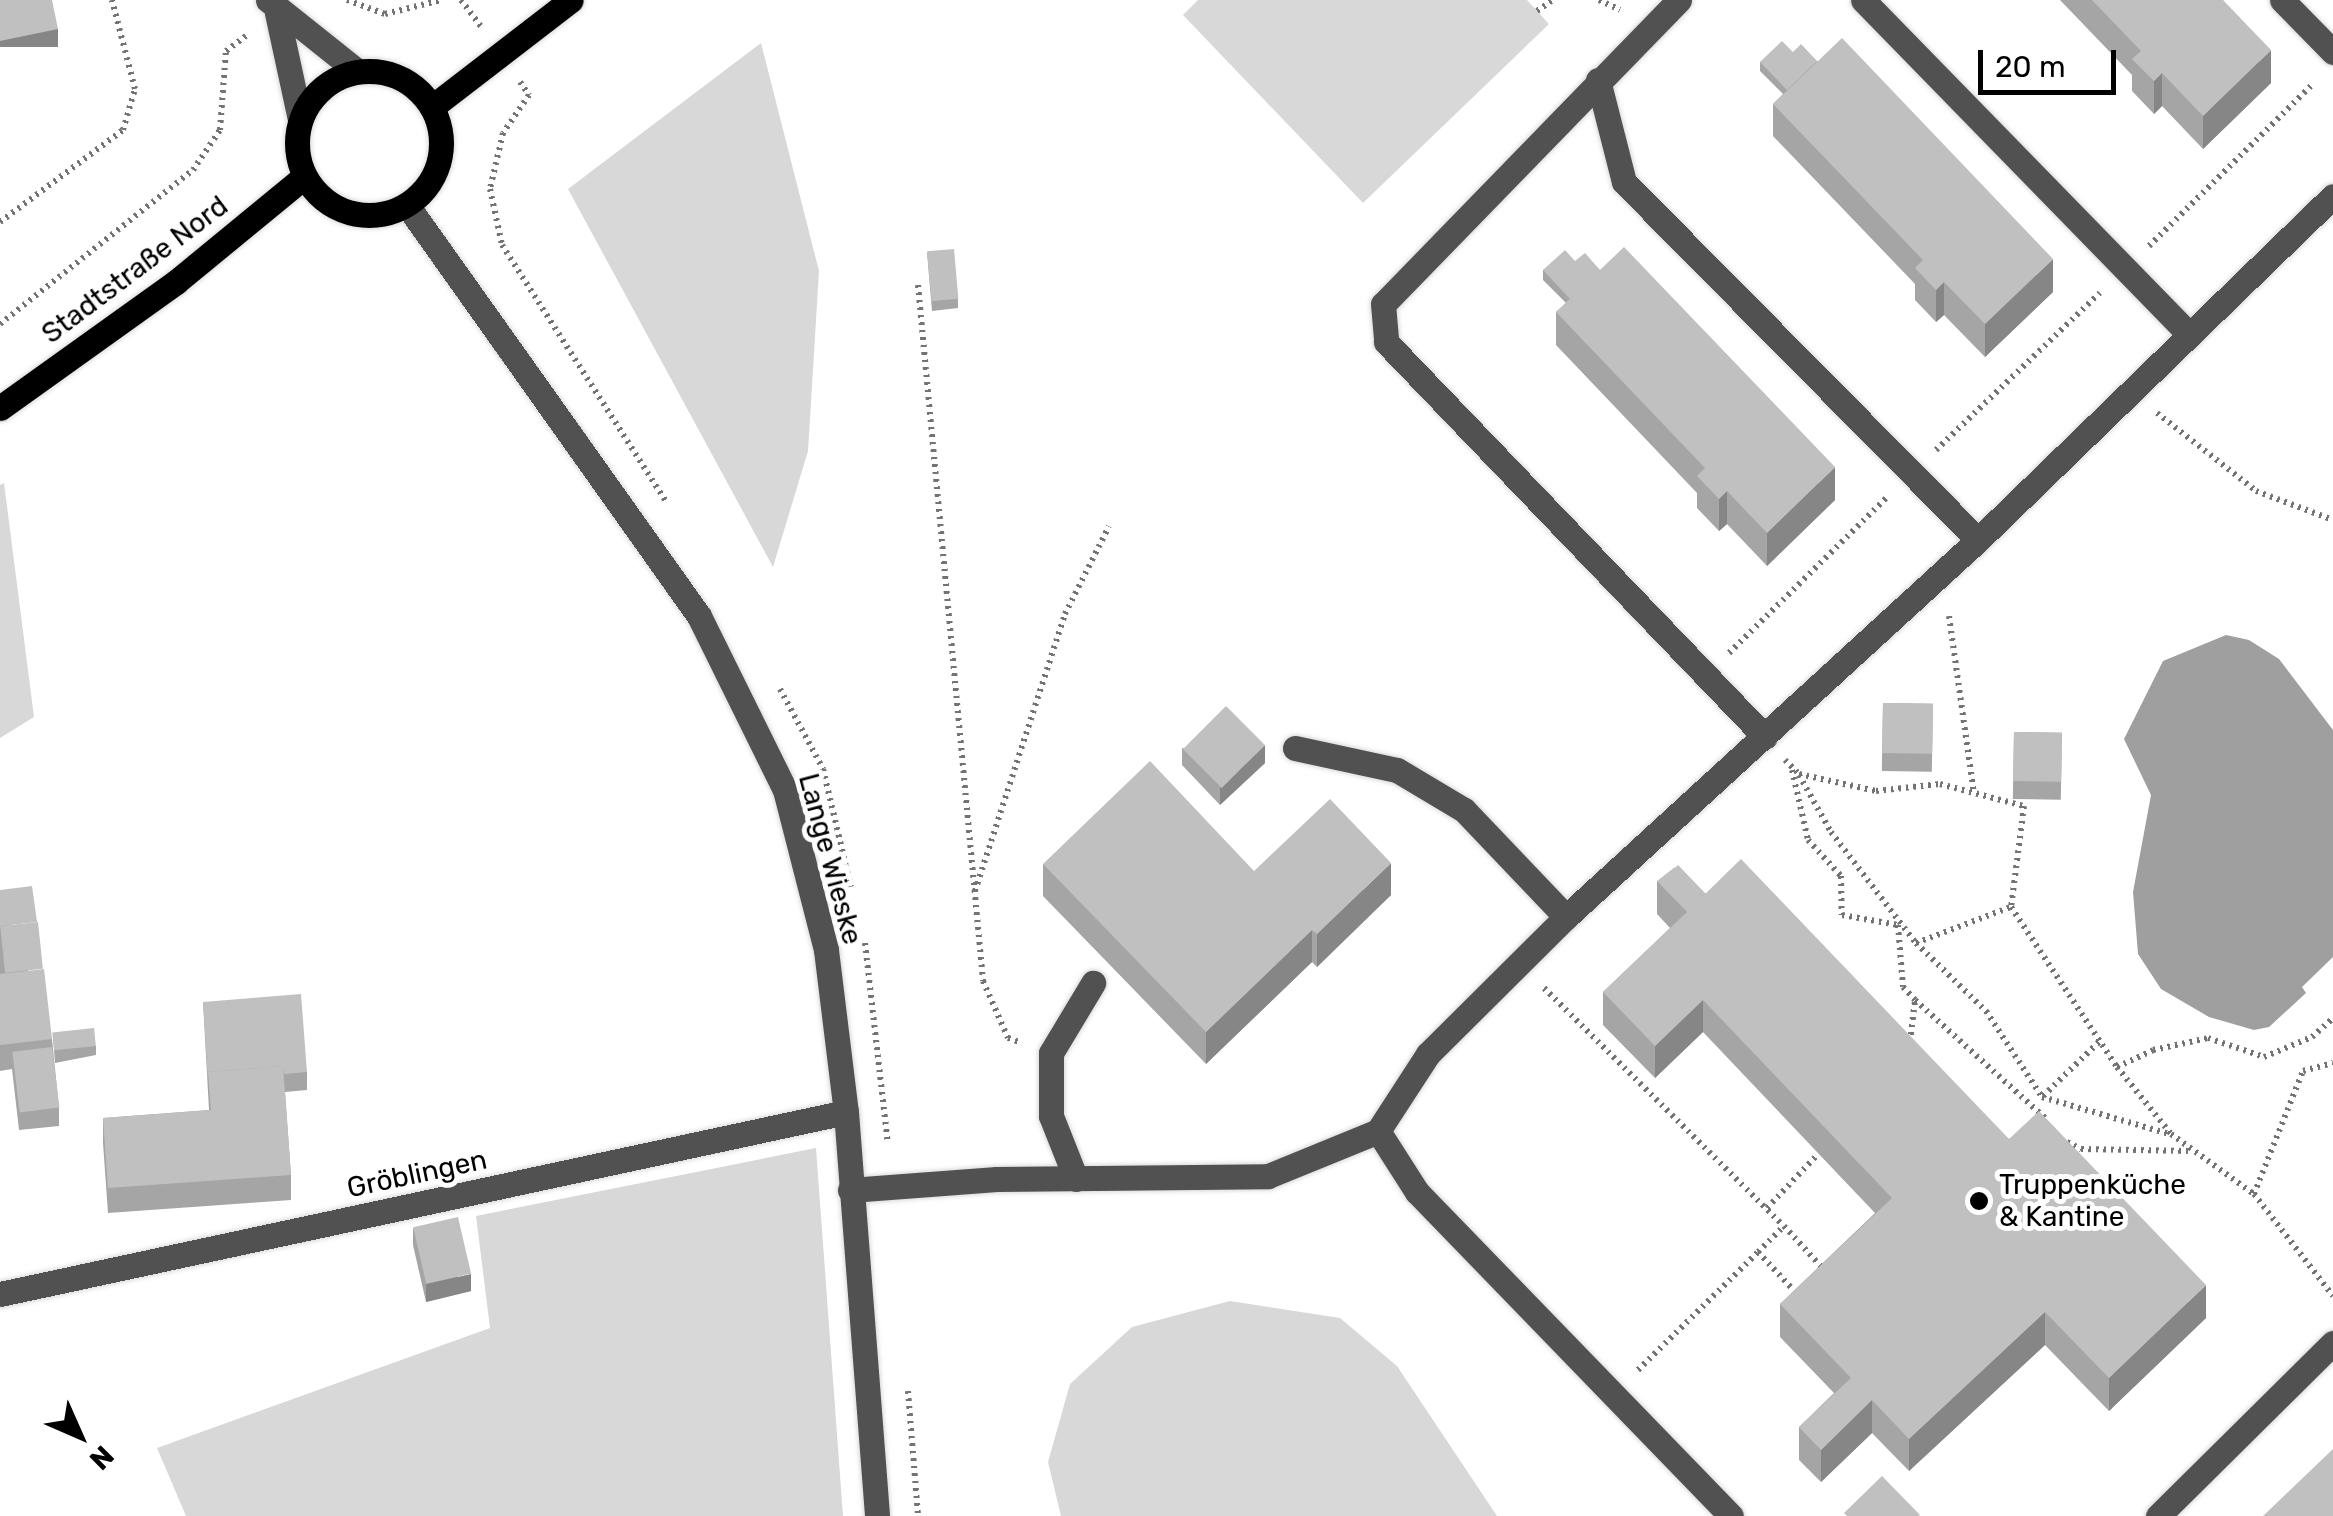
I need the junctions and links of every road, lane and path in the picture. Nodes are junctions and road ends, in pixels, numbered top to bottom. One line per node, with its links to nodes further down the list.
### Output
1 (112, 0): 20 (path)
2 (347, 0): 3 (path)
3 (441, 0)
4 (572, 0): 15 (main road)
5 (1553, 0): 10 (path)
6 (1680, 0): 14 (street)
7 (1864, 0): 21 (street)
8 (2282, 0): 11 (street)
9 (272, 6): 12 (street); 16 (street); 23 (path)
10 (1537, 11)
11 (2333, 52)
12 (357, 71): 15 (main road); 16 (main road)
13 (2319, 78): 21 (path)
14 (1598, 80): 27 (street); 32 (street)
15 (432, 107): 19 (main road)
16 (300, 119): 17 (main road)
17 (304, 177): 19 (main road); 26 (main road, Stadtstraße Nord)
18 (2333, 196): 24 (street)
19 (406, 206): 52 (street, Lange Wieske)
20 (0, 222)
21 (2124, 270): 24 (street); 27 (path)
22 (918, 285): 38 (path)
23 (0, 324)
24 (2189, 334): 25 (street)
25 (2129, 393): 28 (path); 30 (street)
26 (0, 408)
27 (1909, 476): 30 (street); 32 (path)
28 (2333, 520)
29 (1109, 526): 38 (path)
30 (1978, 540): 31 (street)
31 (1930, 585): 33 (street); 37 (path)
32 (1704, 678): 33 (street)
33 (1765, 736): 35 (path); 40 (street)
34 (1295, 748): 40 (street)
35 (1792, 767): 36 (path); 44 (path)
36 (1799, 774): 37 (path); 41 (path)
37 (1974, 793): 39 (path)
38 (974, 896): 47 (path)
39 (2012, 907): 41 (path); 46 (path)
40 (1566, 916): 42 (street)
41 (1916, 943): 51 (path)
42 (1520, 964): 53 (street); 60 (path)
43 (1093, 982): 47 (street)
44 (1915, 1000): 48 (path); 55 (path)
45 (2333, 1018): 50 (path)
46 (2101, 1040): 50 (path); 51 (path)
47 (1051, 1054): 57 (street)
48 (1910, 1056)
49 (2333, 1062): 59 (path)
50 (2117, 1067): 54 (path)
51 (2042, 1097): 54 (path)
52 (846, 1112): 58 (street, Lange Wieske); 64 (street, Gröblingen)
53 (1378, 1131): 57 (street); 68 (street)
54 (2171, 1134): 55 (path)
55 (2194, 1151): 59 (path)
56 (1818, 1154): 60 (path)
57 (1076, 1179): 58 (street)
58 (850, 1190): 69 (street, Lange Wieske)
59 (2254, 1194): 65 (path)
60 (1767, 1208): 61 (path)
61 (1784, 1226): 62 (path); 63 (path)
62 (1758, 1252): 66 (path); 68 (path)
63 (1836, 1284)
64 (0, 1294)
65 (2333, 1296)
66 (1810, 1308)
67 (2333, 1343): 71 (street)
68 (1613, 1394): 70 (street)
69 (878, 1516)
70 (1731, 1516)
71 (2158, 1516)

